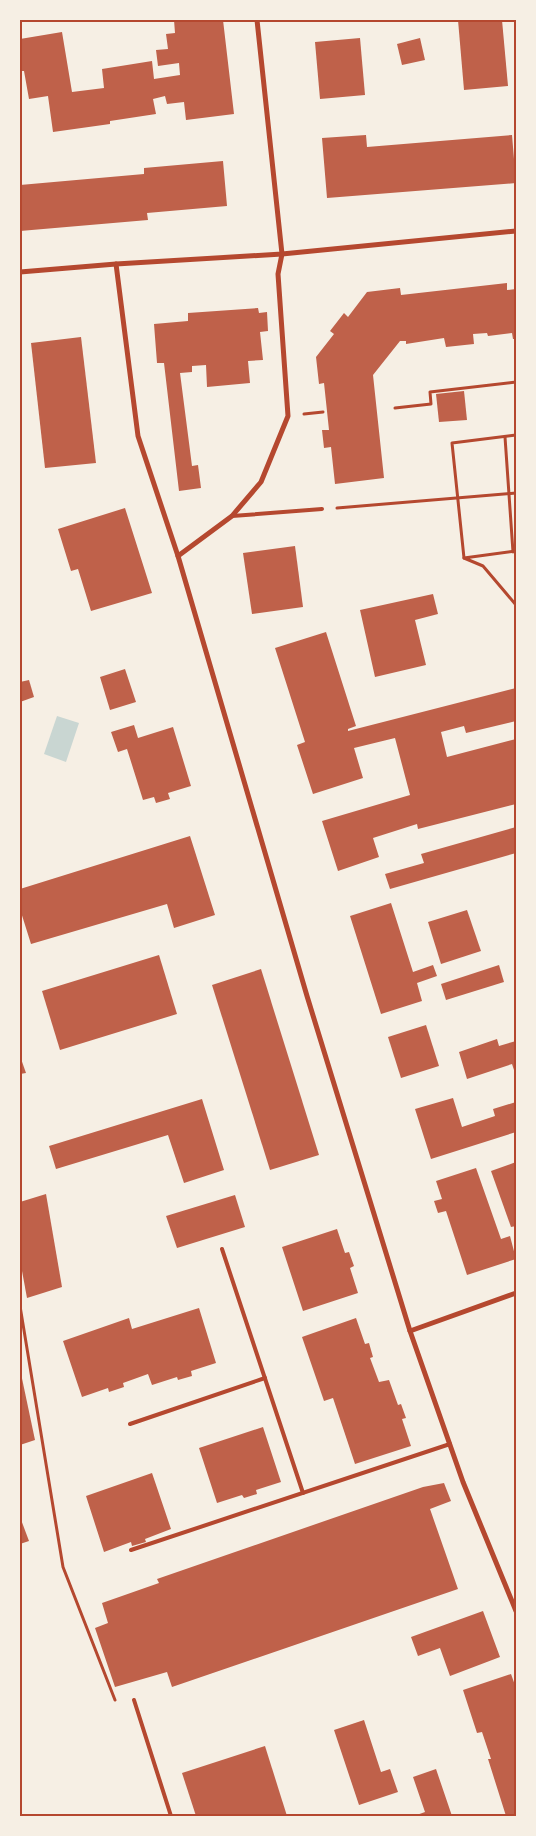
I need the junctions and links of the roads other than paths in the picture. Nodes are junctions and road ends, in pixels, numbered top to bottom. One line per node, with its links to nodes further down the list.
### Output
1 (257, 20): 3 (street)
2 (516, 231): 3 (street)
3 (282, 254): 4 (street); 7 (street)
4 (116, 264): 5 (street); 8 (street)
5 (20, 272)
6 (322, 510): 7 (lane)
7 (232, 516): 8 (street)
8 (178, 556): 11 (street)
9 (222, 1250): 12 (lane)
10 (516, 1294): 11 (street)
11 (410, 1331): 14 (street)
12 (265, 1378): 13 (lane); 15 (lane)
13 (130, 1424)
14 (450, 1444): 15 (lane); 17 (street)
15 (303, 1493): 16 (lane)
16 (131, 1550)
17 (516, 1611)
18 (134, 1700): 19 (lane)
19 (171, 1816)

